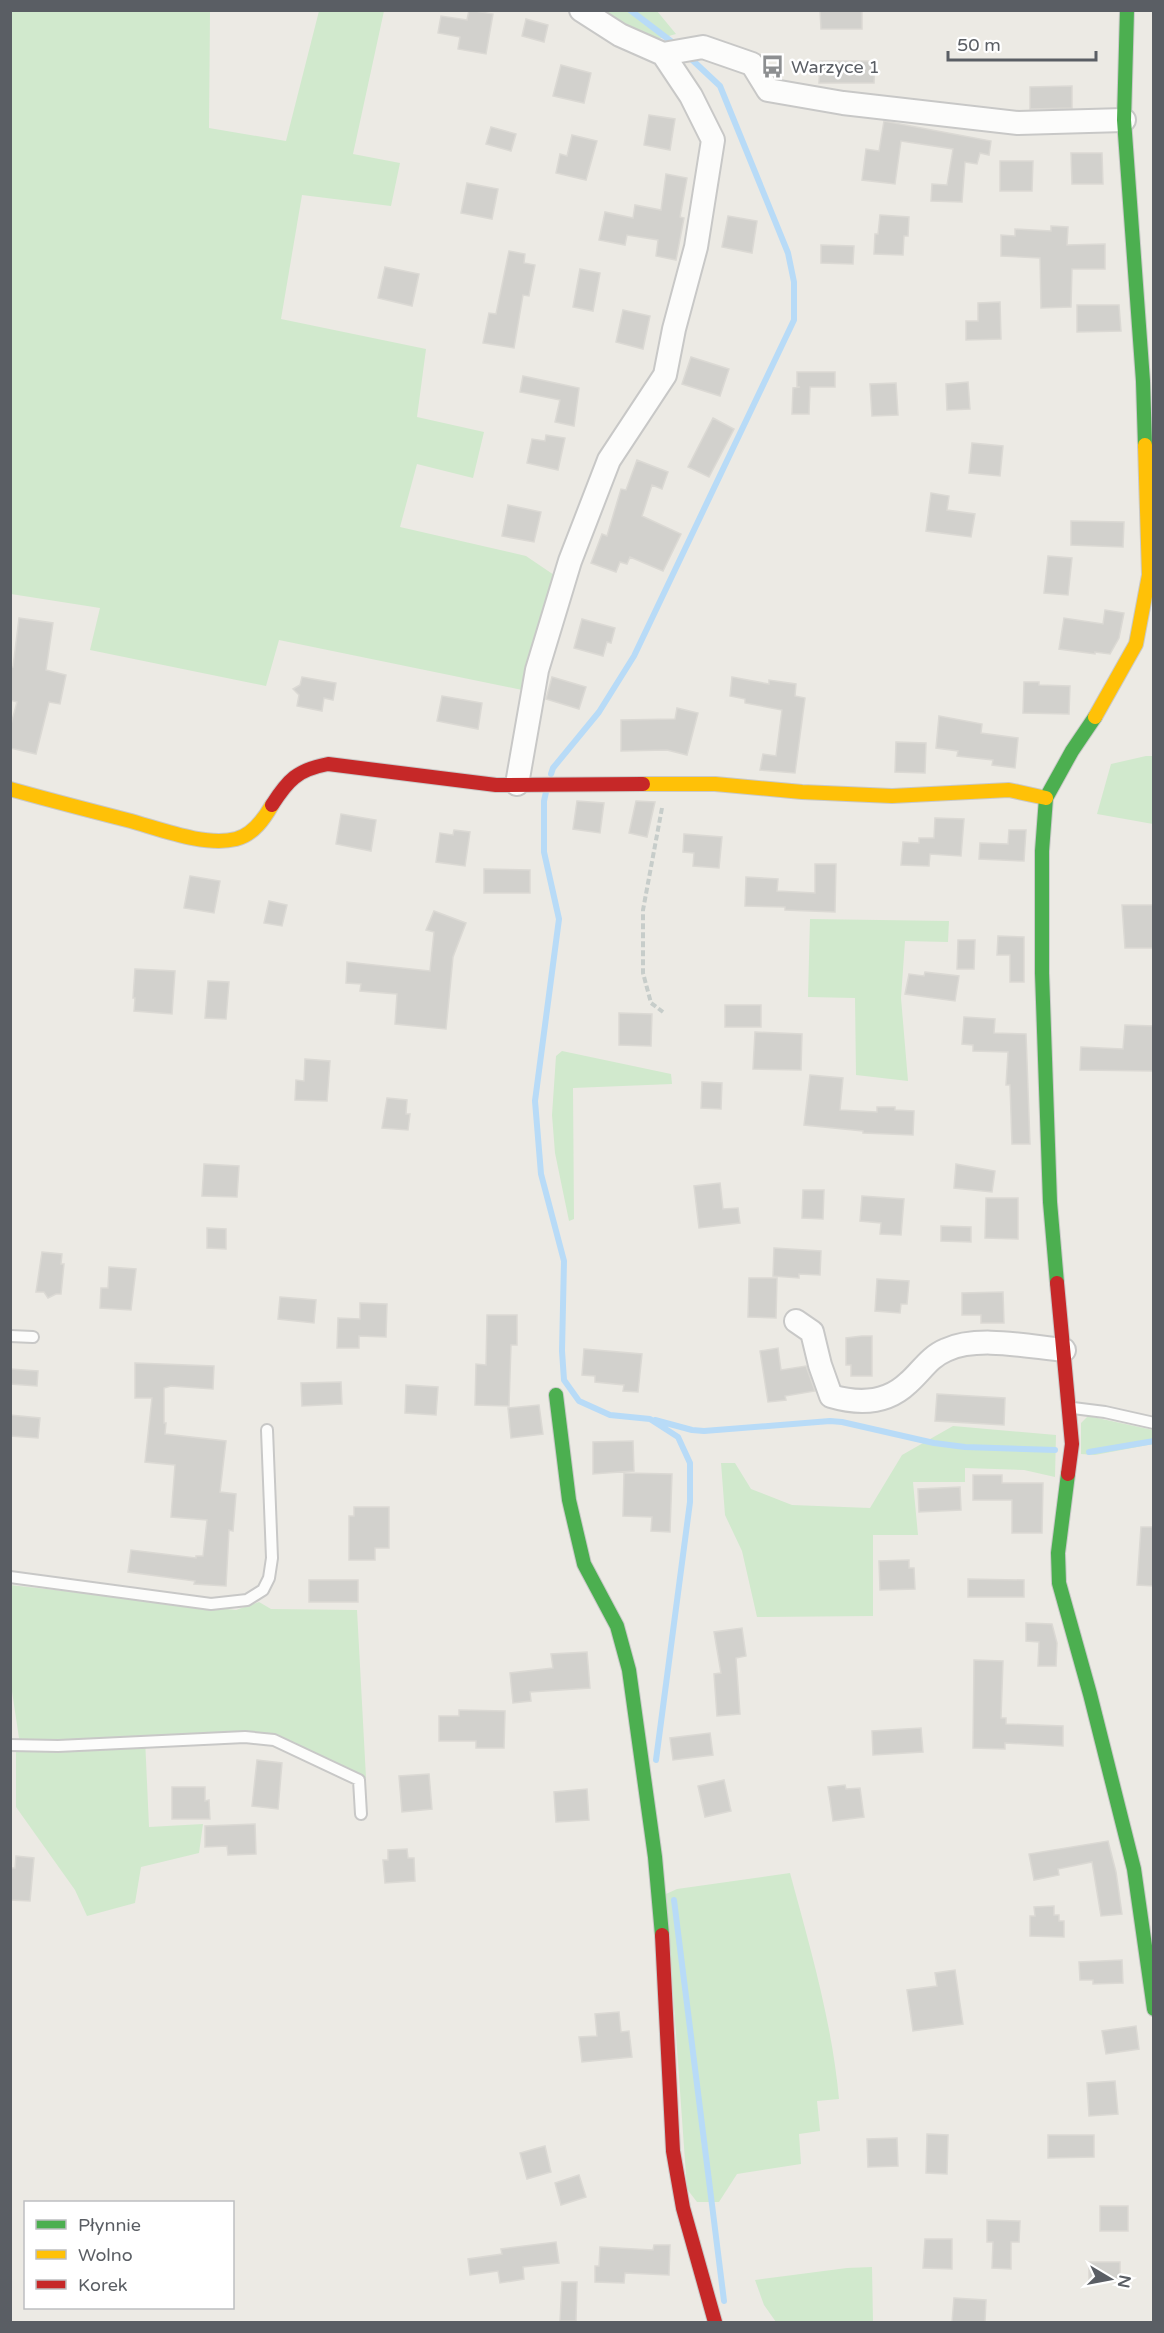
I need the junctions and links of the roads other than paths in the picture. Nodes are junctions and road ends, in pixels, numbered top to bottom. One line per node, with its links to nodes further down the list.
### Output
1 (581, 10): 3 (street)
2 (1127, 10): 4 (street)
3 (665, 54): 4 (street); 6 (street)
4 (1124, 120): 5 (street)
5 (1151, 532): 8 (street)
6 (526, 784): 7 (street); 8 (street)
7 (10, 789)
8 (1046, 798): 12 (street)
9 (796, 1321): 12 (street)
10 (10, 1336): 11 (lane)
11 (33, 1337)
12 (1064, 1350): 14 (street)
13 (556, 1395): 21 (street)
14 (1069, 1408): 15 (lane); 20 (street)
15 (1154, 1423)
16 (267, 1430): 17 (lane)
17 (10, 1577)
18 (10, 1745): 19 (lane)
19 (361, 1814)
20 (1154, 2009)
21 (715, 2322)

